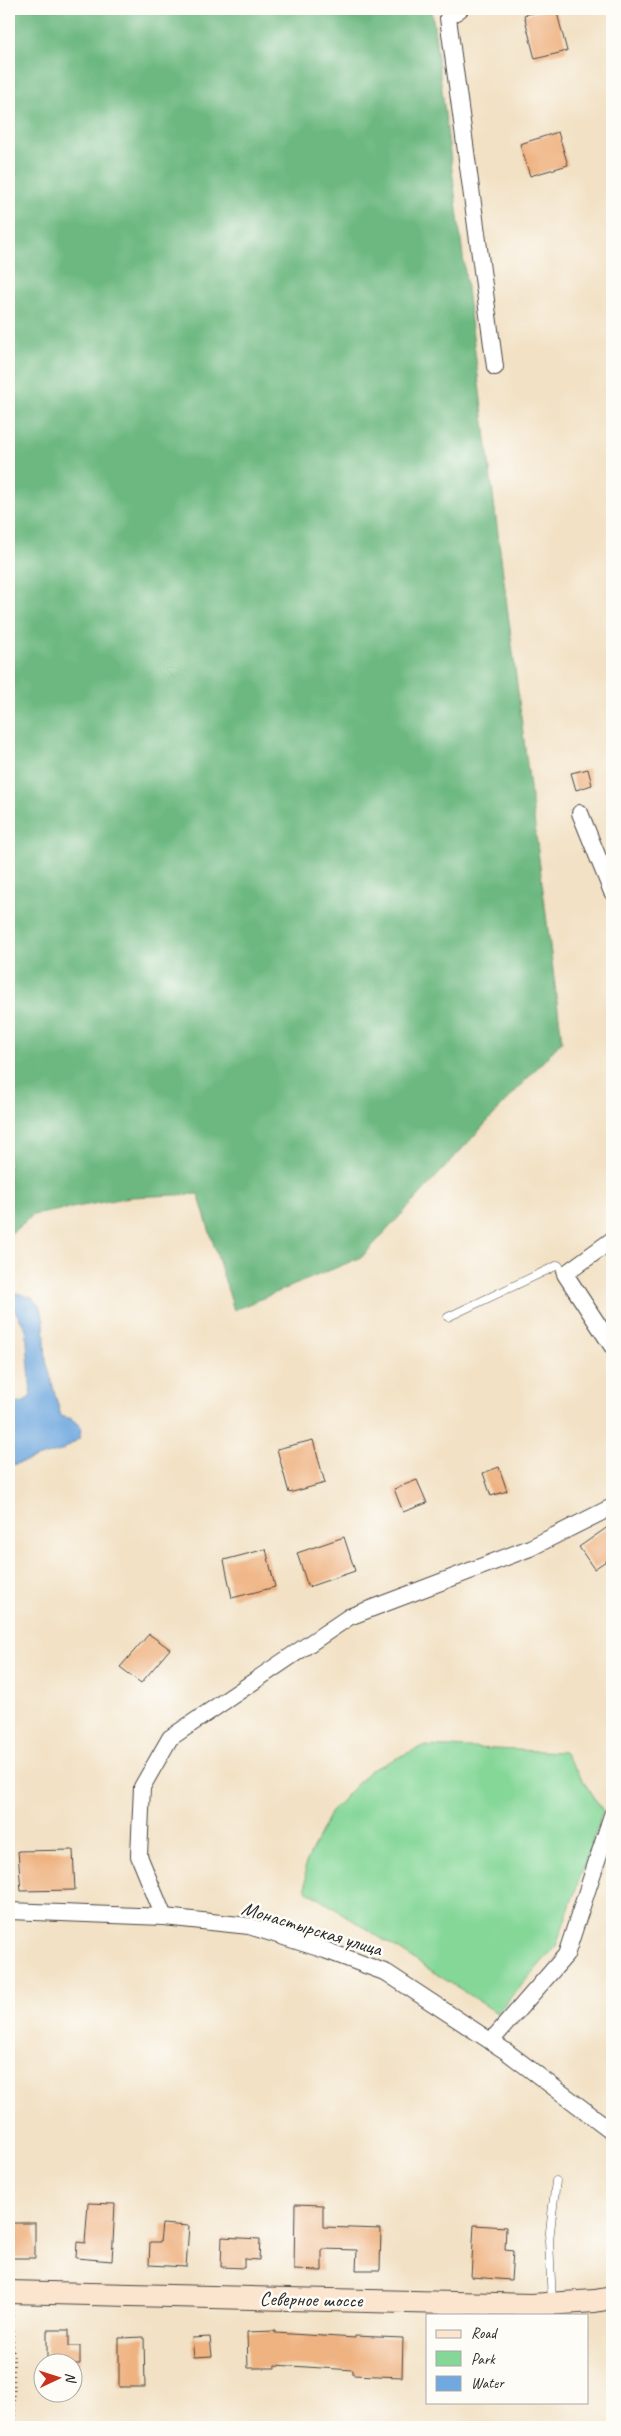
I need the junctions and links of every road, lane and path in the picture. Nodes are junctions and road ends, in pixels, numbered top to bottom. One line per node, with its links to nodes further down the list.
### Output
1 (460, 9): 2 (street)
2 (495, 367)
3 (580, 813): 4 (street)
4 (612, 892)
5 (612, 1240): 6 (street)
6 (565, 1274): 7 (lane); 8 (street)
7 (448, 1318)
8 (612, 1346)
9 (612, 1507): 12 (street)
10 (612, 1816): 13 (street)
11 (9, 1911): 12 (street, Монастырская улица)
12 (164, 1917): 13 (street, Монастырская улица)
13 (491, 2041): 14 (street, Монастырская улица)
14 (612, 2131)
15 (556, 2181): 18 (lane)
16 (10, 2292): 18 (main road, Северное шоссе); 19 (path)
17 (612, 2298): 18 (main road, Северное шоссе)
18 (552, 2304)
19 (15, 2427)

